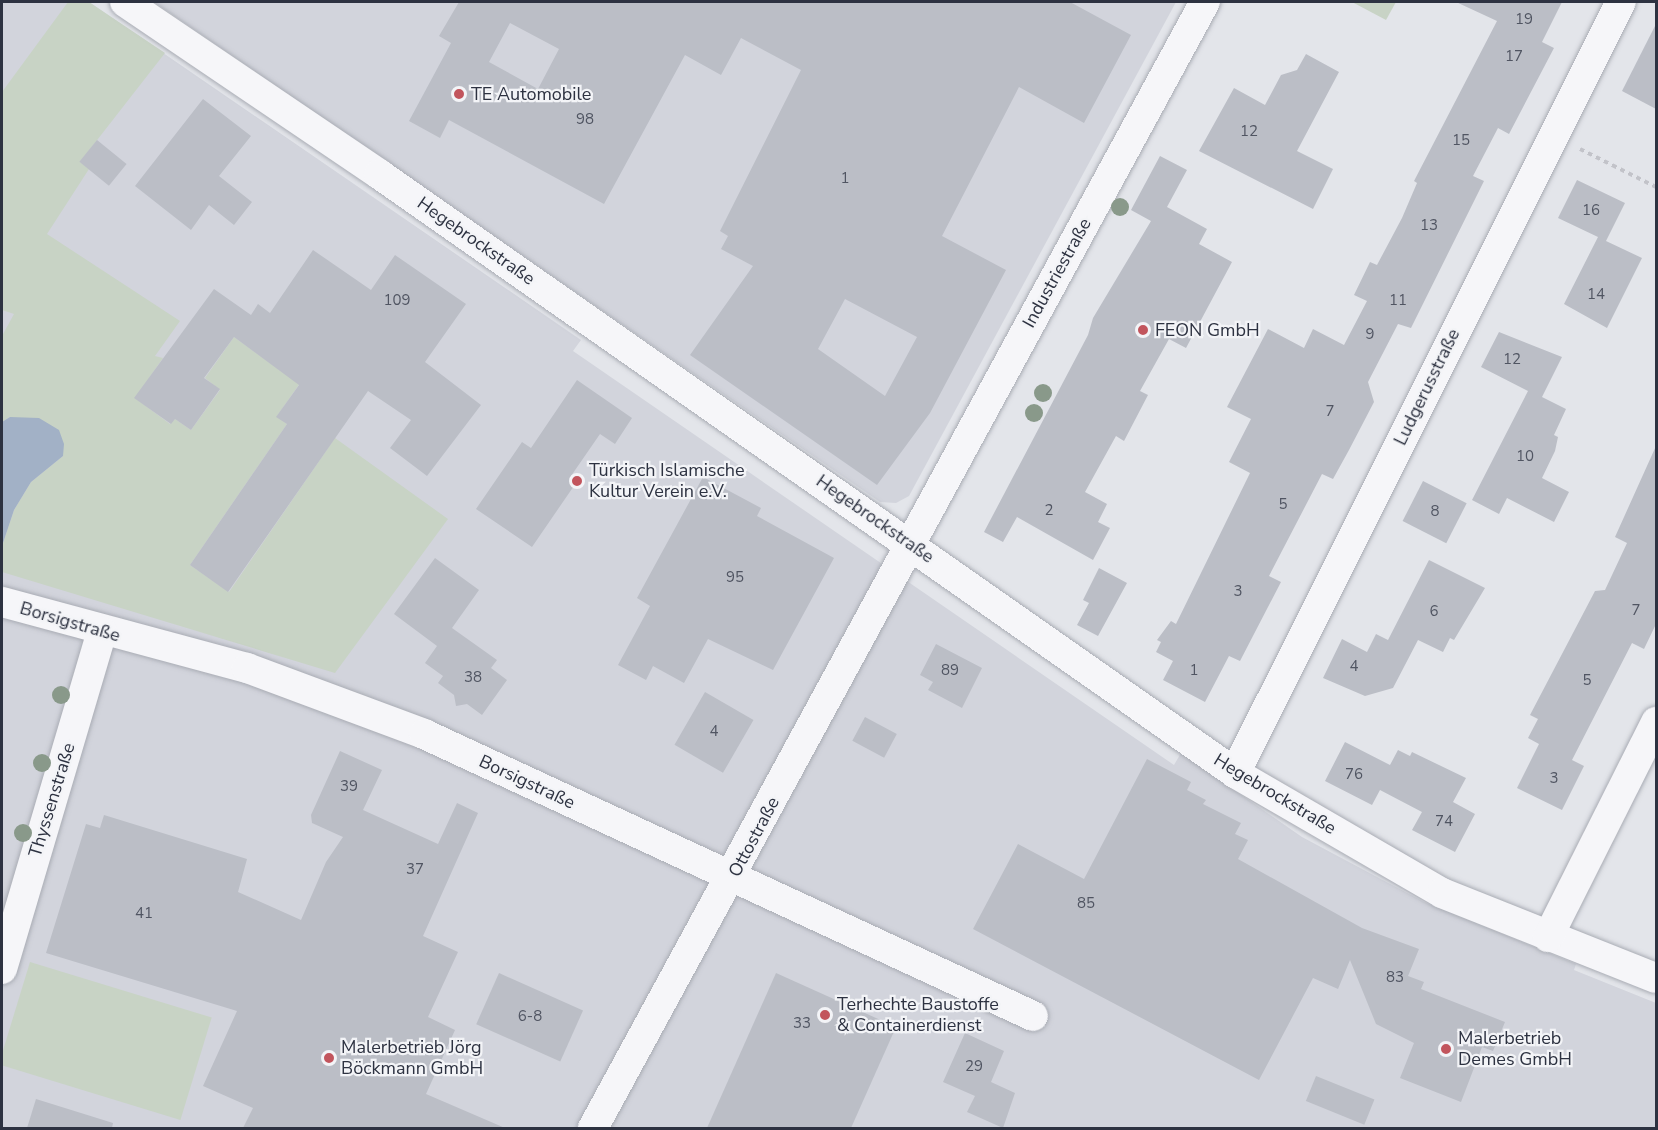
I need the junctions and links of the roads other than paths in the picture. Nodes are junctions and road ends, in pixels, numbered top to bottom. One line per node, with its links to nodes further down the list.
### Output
1 (125, 2): 4 (street, Hegebrockstraße)
2 (1205, 2): 4 (street, Industriestraße)
3 (1621, 2): 8 (street, Ludgerusstraße)
4 (910, 544): 8 (street, Hegebrockstraße); 9 (street, Ottostraße)
5 (2, 602): 6 (street, Borsigstraße)
6 (102, 632): 9 (street, Borsigstraße); 11 (street, Thyssenstraße)
7 (1656, 722): 10 (street)
8 (1235, 773): 10 (street, Hegebrockstraße)
9 (732, 877): 13 (street, Borsigstraße); 14 (street, Ottostraße)
10 (1548, 937): 12 (street, Hegebrockstraße)
11 (2, 969)
12 (1656, 978)
13 (1033, 1016)
14 (594, 1128)

